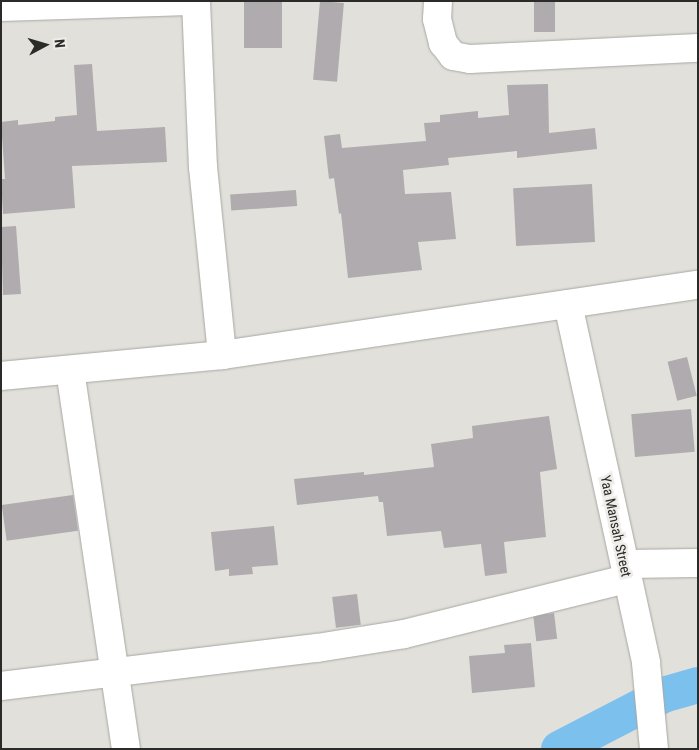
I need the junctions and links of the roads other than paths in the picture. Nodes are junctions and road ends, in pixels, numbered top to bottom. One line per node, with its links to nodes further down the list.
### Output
1 (191, 1): 4 (street)
2 (196, 1): 8 (street)
3 (438, 1): 5 (street)
4 (7, 5)
5 (698, 48)
6 (698, 285): 7 (street)
7 (568, 304): 8 (street); 12 (street, Yaa Mansah Street)
8 (222, 355): 9 (street)
9 (70, 370): 10 (street); 13 (street)
10 (1, 376)
11 (698, 563): 12 (street)
12 (626, 572): 13 (street); 16 (street, Yaa Mansah Street)
13 (114, 673): 14 (street); 15 (street)
14 (1, 686)
15 (126, 749)
16 (654, 749)

